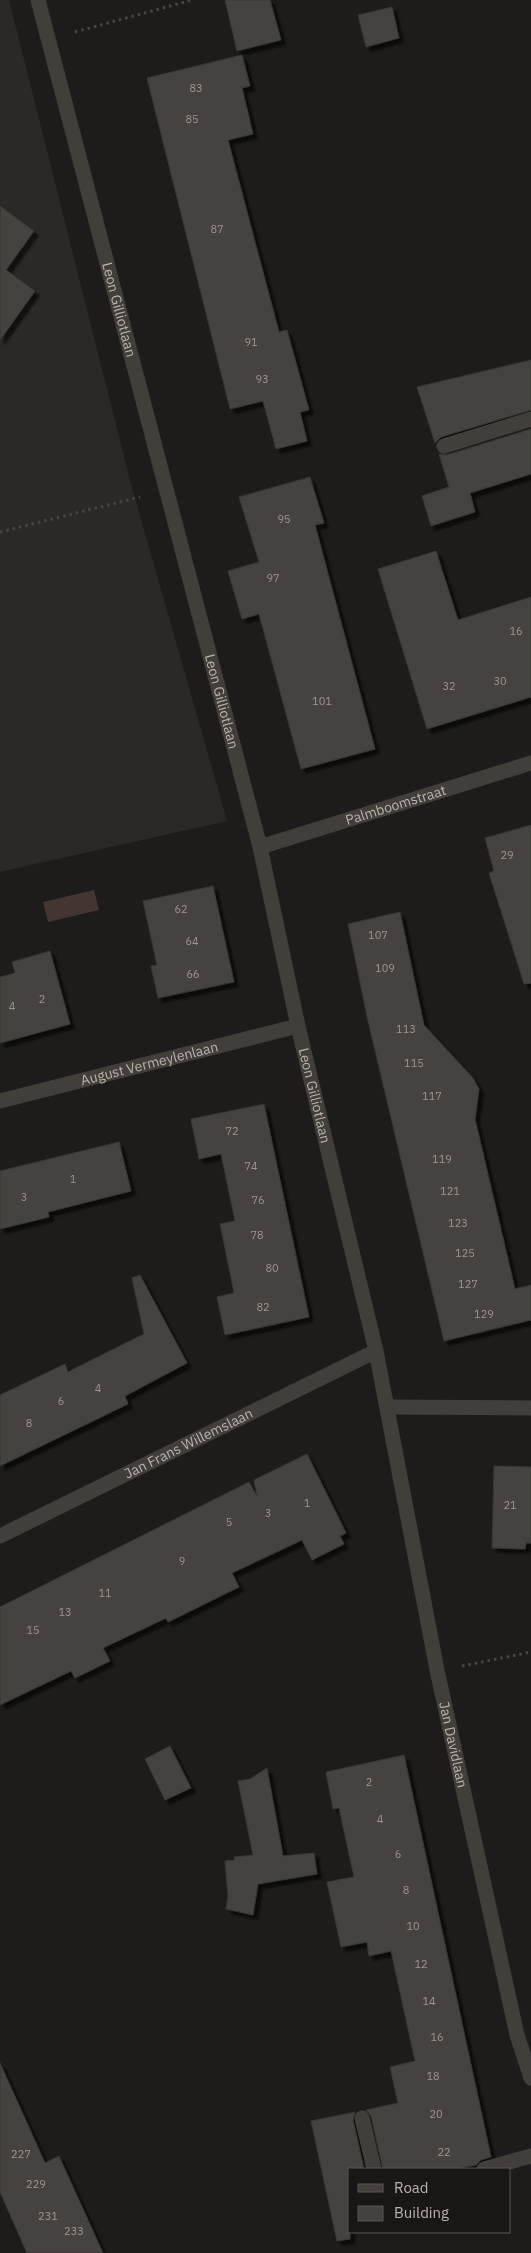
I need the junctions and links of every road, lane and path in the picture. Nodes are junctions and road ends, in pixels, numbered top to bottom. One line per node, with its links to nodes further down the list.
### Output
1 (38, 0): 3 (street, Leon Gilliotlaan)
2 (192, 0): 3 (path)
3 (48, 39): 6 (street, Leon Gilliotlaan)
4 (531, 419): 5 (street)
5 (444, 446)
6 (167, 490): 7 (path); 9 (street, Leon Gilliotlaan)
7 (0, 532)
8 (531, 763): 9 (street, Palmboomstraat)
9 (260, 847): 10 (street, Leon Gilliotlaan)
10 (298, 1026): 11 (street, August Vermeylenlaan); 12 (street, Leon Gilliotlaan)
11 (0, 1102)
12 (376, 1351): 13 (street, Leon Gilliotlaan); 15 (street, Jan Frans Willemslaan)
13 (388, 1407): 14 (street); 17 (street, Jan Davidlaan)
14 (531, 1408)
15 (0, 1536)
16 (531, 1652): 17 (path)
17 (437, 1670): 18 (street, Jan Davidlaan)
18 (531, 2078)
19 (362, 2118): 21 (street)
20 (531, 2156): 22 (street)
21 (374, 2168)
22 (488, 2168)

